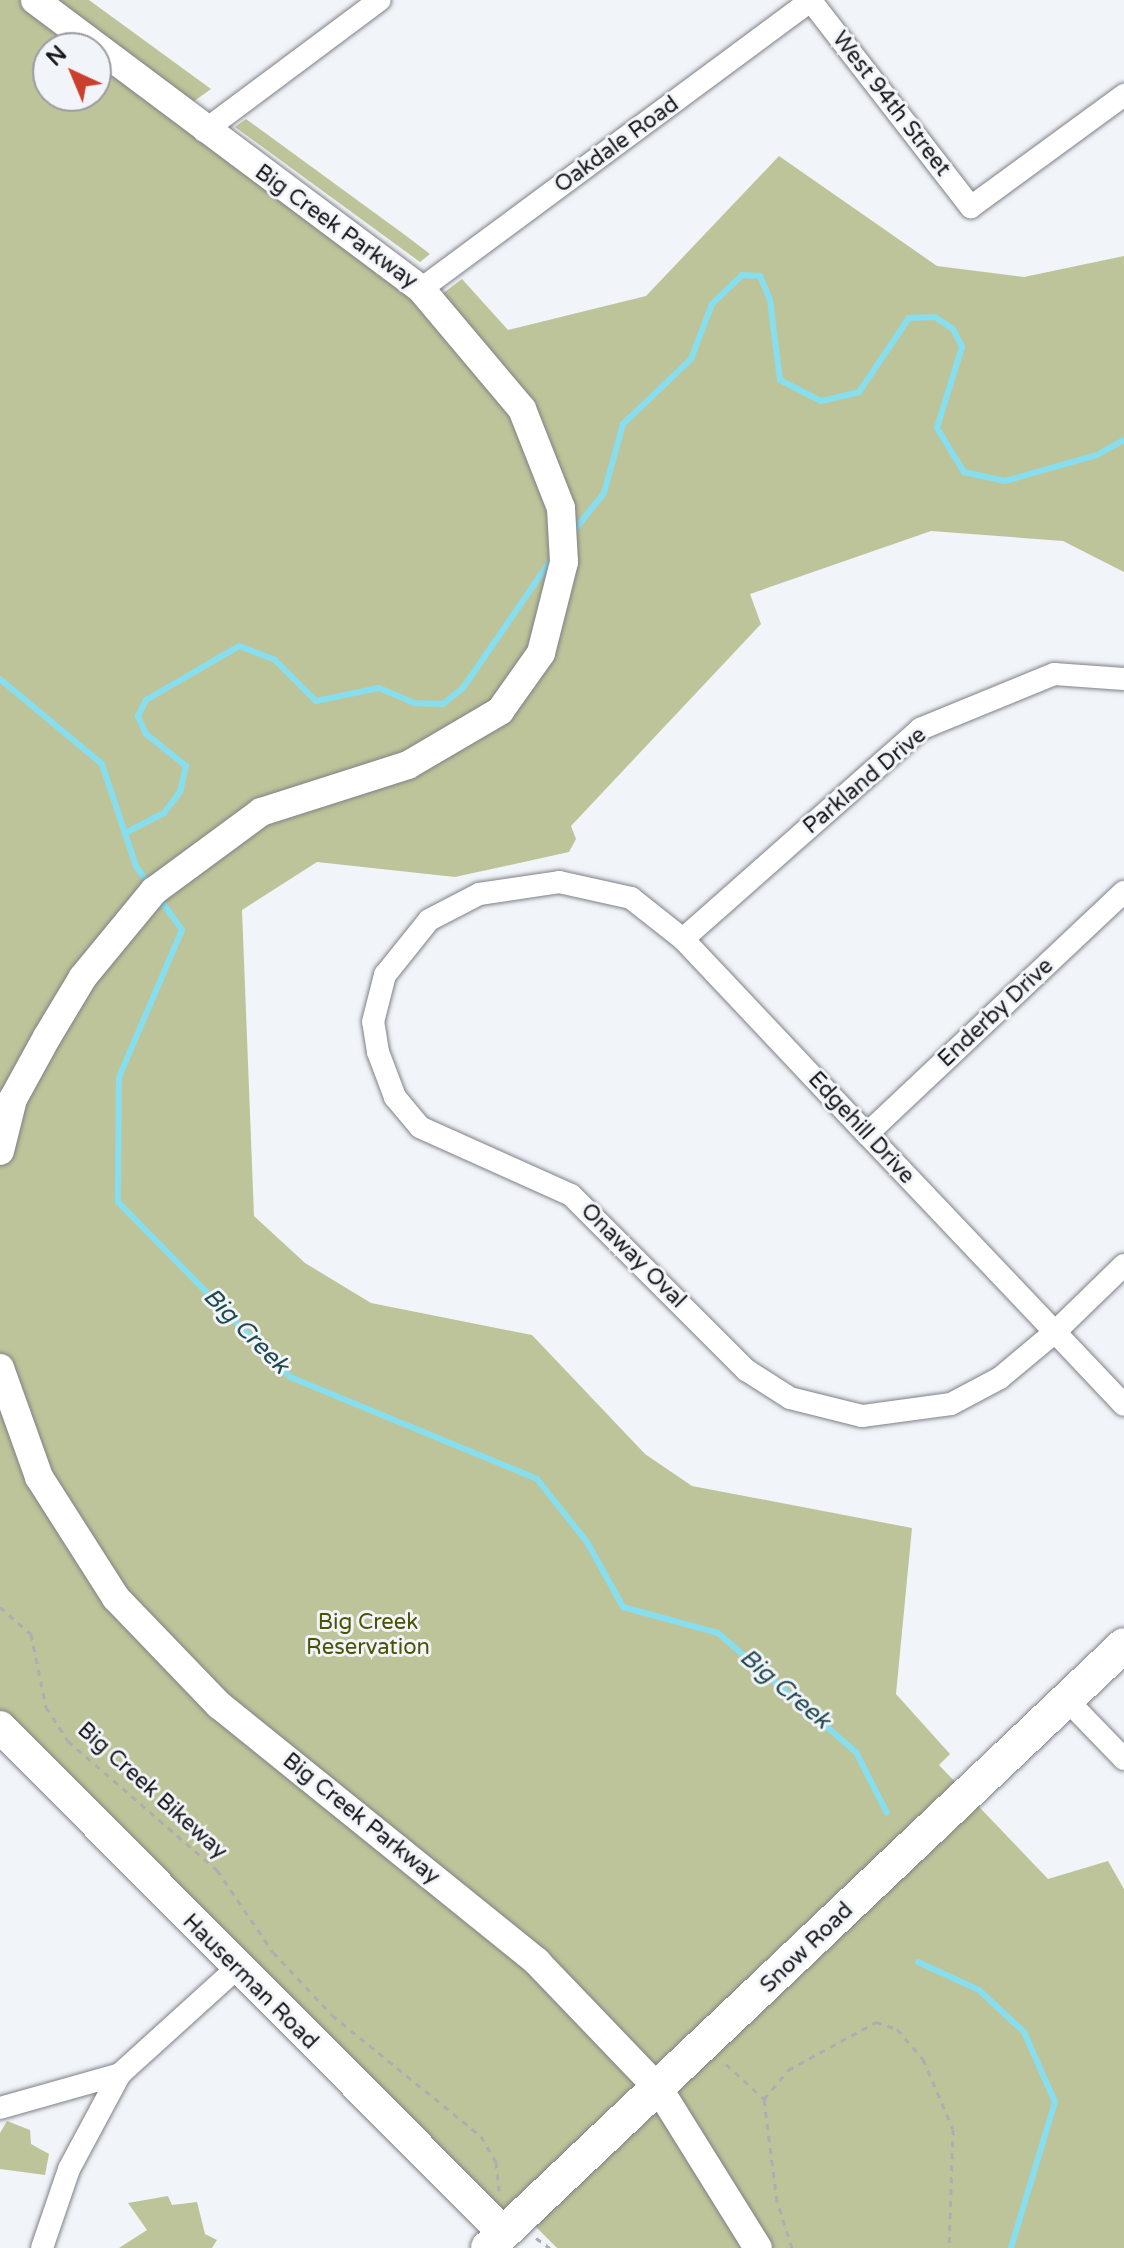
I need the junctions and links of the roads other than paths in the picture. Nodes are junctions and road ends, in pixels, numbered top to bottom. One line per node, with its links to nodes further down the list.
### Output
1 (35, 0): 5 (street, Big Creek Parkway)
2 (380, 0): 5 (street)
3 (811, 1): 4 (street, West 94th Street); 6 (street, Oakdale Road)
4 (1124, 95)
5 (204, 131): 6 (street, Big Creek Parkway)
6 (421, 289): 12 (street, Big Creek Parkway)
7 (1124, 679): 10 (street, Parkland Drive)
8 (577, 883): 10 (street, Edgehill Drive); 14 (street, Onaway Oval)
9 (1124, 892): 11 (street, Enderby Drive)
10 (683, 939): 11 (street, Edgehill Drive)
11 (867, 1134): 14 (street, Edgehill Drive)
12 (0, 1151)
13 (1124, 1265): 14 (street, Onaway Oval)
14 (1055, 1332): 16 (street, Edgehill Drive)
15 (0, 1368): 23 (street, Big Creek Parkway)
16 (1124, 1405)
17 (1124, 1645): 18 (main road, Snow Road)
18 (1067, 1700): 20 (street); 23 (main road, Snow Road)
19 (0, 1727): 21 (main road, Hauserman Road)
20 (1124, 1759)
21 (236, 1969): 22 (street); 25 (main road, Hauserman Road)
22 (120, 2074): 24 (street); 26 (street)
23 (659, 2089): 25 (main road, Snow Road); 27 (street, Big Creek Parkway)
24 (0, 2108)
25 (512, 2242)
26 (42, 2248)
27 (758, 2248)

